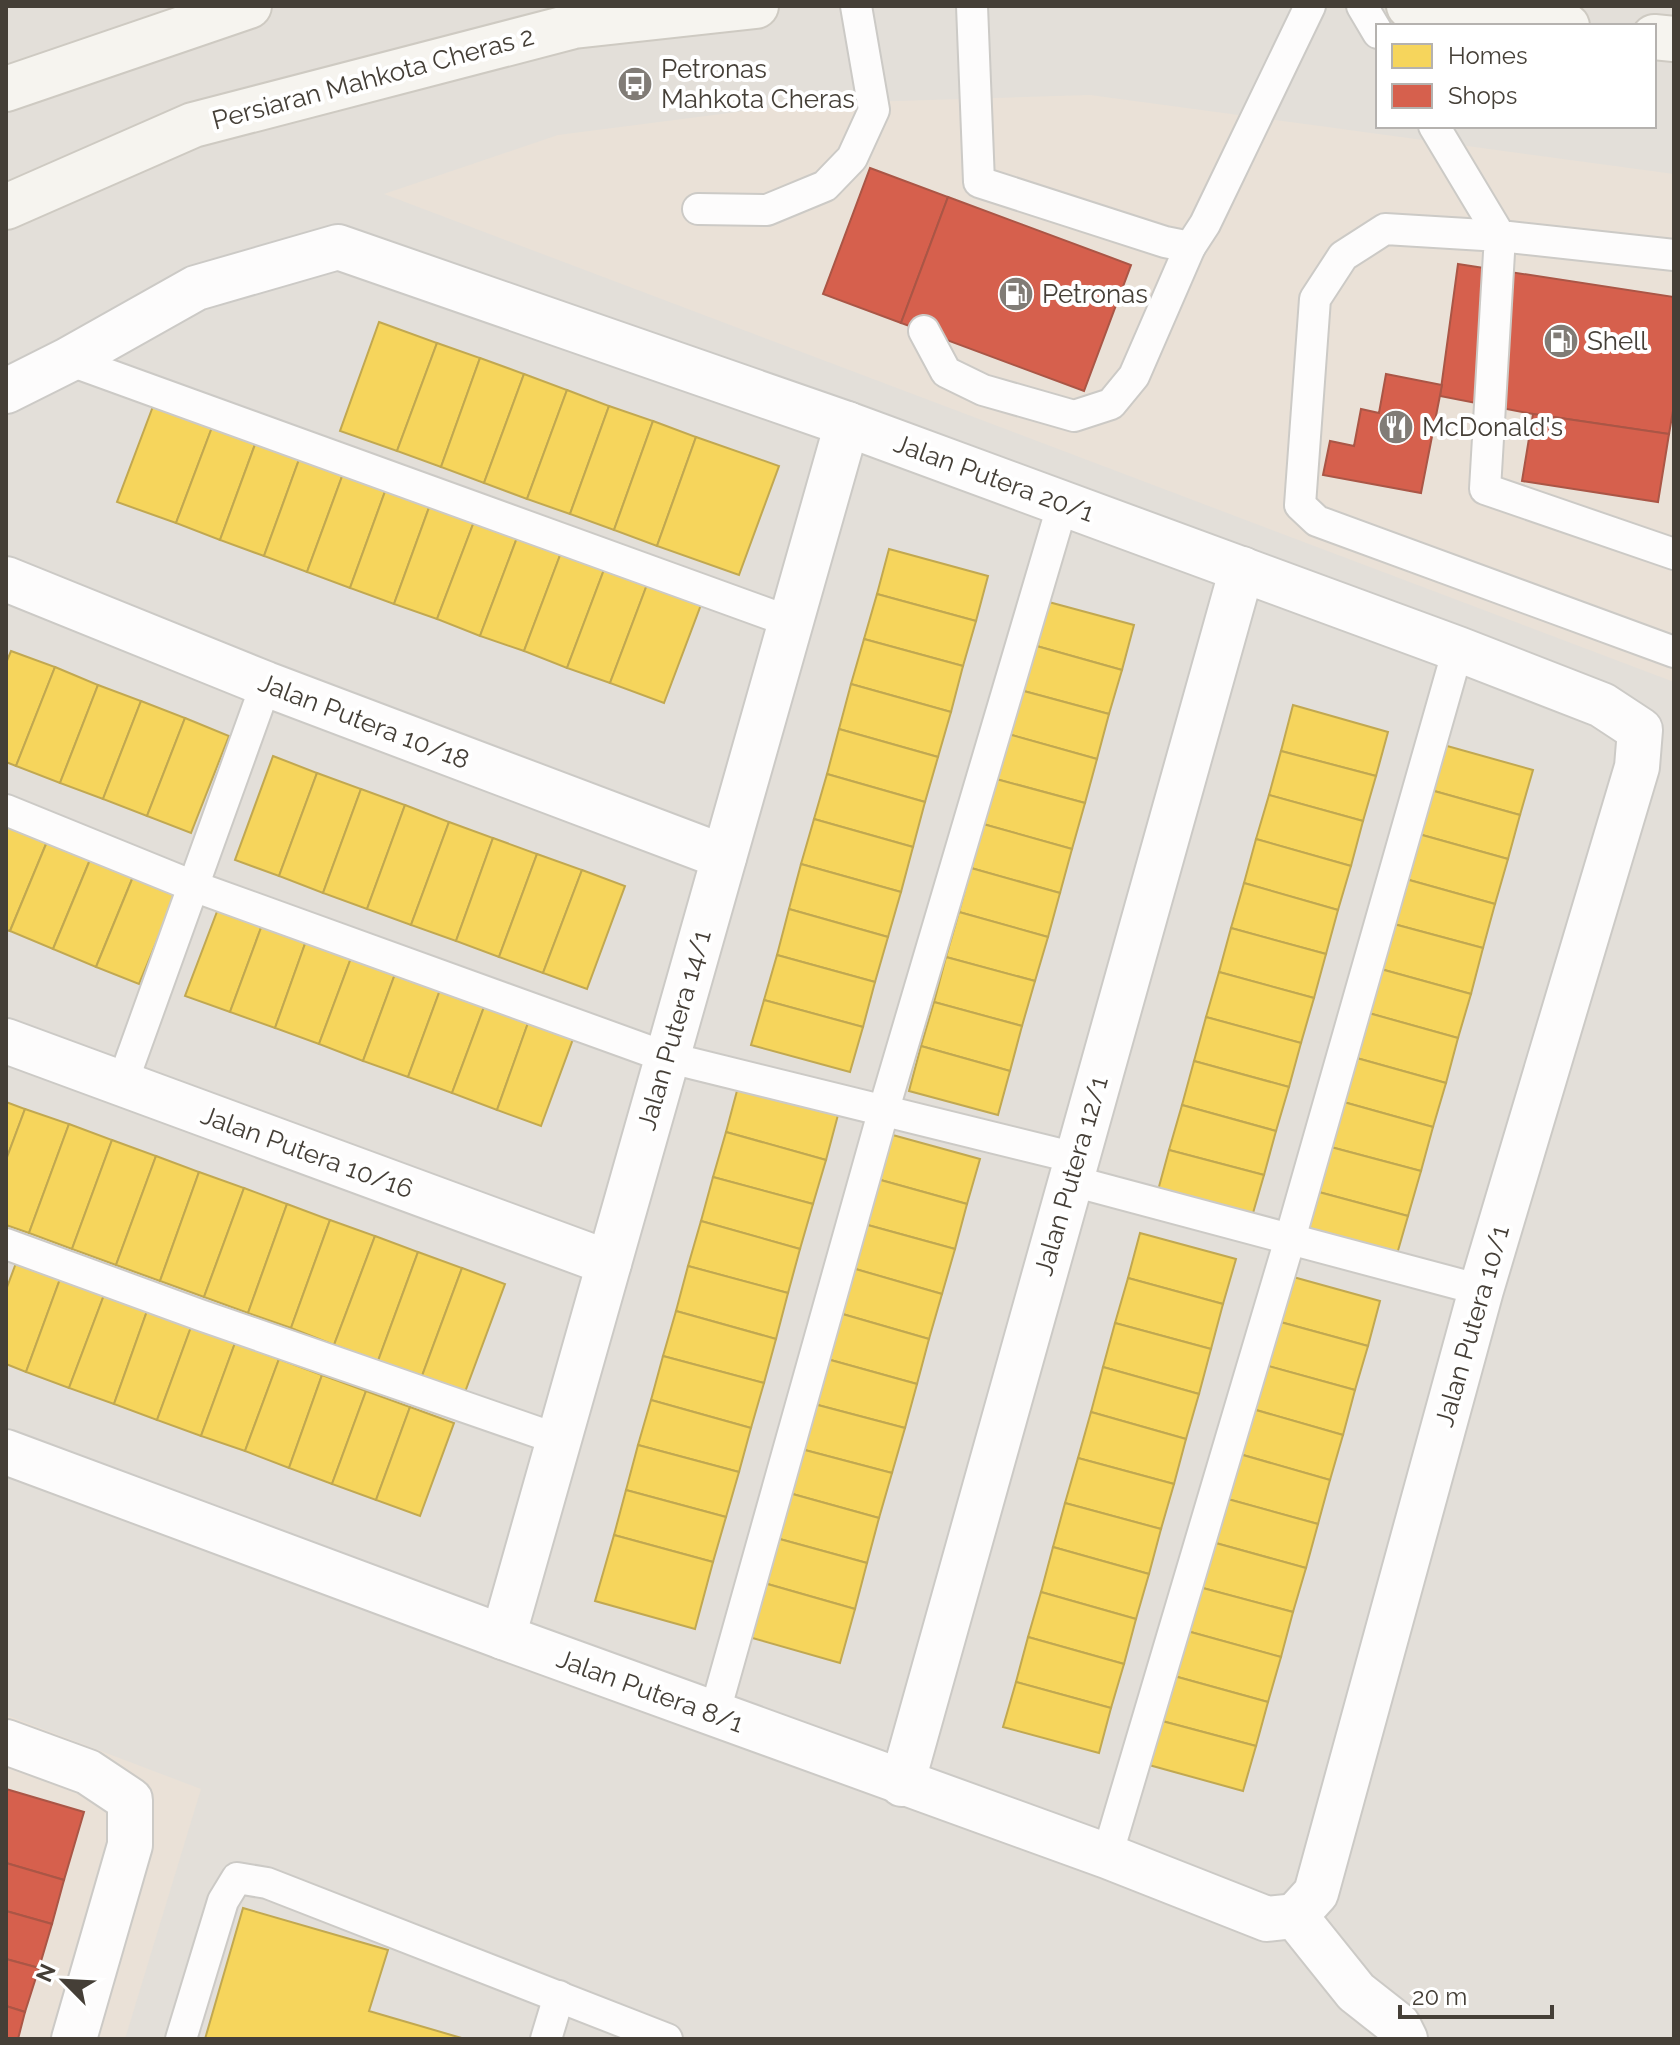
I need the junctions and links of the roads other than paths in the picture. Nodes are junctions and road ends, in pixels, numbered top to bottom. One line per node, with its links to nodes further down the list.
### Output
1 (249, 6): 10 (street)
2 (756, 6): 12 (street, Persiaran Mahkota Cheras 2)
3 (856, 6): 13 (lane)
4 (972, 6): 15 (lane)
5 (1310, 6): 15 (lane)
6 (1362, 6): 9 (lane)
7 (1409, 6): 8 (street)
8 (1551, 24)
9 (1376, 30)
10 (6, 89)
11 (1435, 128): 14 (lane)
12 (6, 207)
13 (698, 209)
14 (1500, 236): 16 (lane); 22 (lane); 27 (lane)
15 (1190, 247): 17 (lane)
16 (1674, 255)
17 (924, 331)
18 (68, 360): 19 (street); 20 (street, Jalan Putera 20/1); 25 (lane)
19 (6, 391)
20 (847, 424): 21 (street, Jalan Putera 20/1); 25 (street, Jalan Putera 14/1)
21 (1063, 503): 23 (street, Jalan Putera 20/1); 36 (lane)
22 (1674, 554)
23 (1242, 569): 26 (street, Jalan Putera 20/1); 37 (street, Jalan Putera 12/1)
24 (6, 579): 28 (street, Jalan Putera 10/18)
25 (791, 622): 31 (street, Jalan Putera 14/1)
26 (1458, 649): 29 (street, Jalan Putera 20/1); 38 (lane)
27 (1674, 652)
28 (266, 684): 31 (street, Jalan Putera 10/18); 32 (lane)
29 (1640, 730): 41 (street, Jalan Putera 10/1)
30 (6, 810): 32 (lane)
31 (724, 857): 34 (street, Jalan Putera 14/1)
32 (193, 886): 34 (lane); 35 (lane)
33 (6, 1041): 35 (street, Jalan Putera 10/16)
34 (666, 1057): 36 (lane); 40 (street, Jalan Putera 14/1)
35 (122, 1084): 40 (street, Jalan Putera 10/16)
36 (884, 1109): 37 (lane); 45 (lane)
37 (1073, 1169): 38 (lane); 47 (street, Jalan Putera 12/1)
38 (1290, 1239): 41 (lane); 48 (lane)
39 (6, 1244): 42 (lane)
40 (609, 1263): 42 (street, Jalan Putera 14/1)
41 (1481, 1290): 49 (street, Jalan Putera 10/1)
42 (560, 1440): 44 (street, Jalan Putera 14/1)
43 (6, 1452): 44 (street, Jalan Putera 8/1)
44 (503, 1637): 45 (street, Jalan Putera 8/1)
45 (714, 1715): 47 (street, Jalan Putera 8/1)
46 (6, 1742): 52 (street)
47 (902, 1784): 48 (street, Jalan Putera 8/1)
48 (1107, 1856): 49 (street, Jalan Putera 8/1)
49 (1295, 1916): 50 (street)
50 (1356, 1992): 56 (street); 57 (street)
51 (559, 1996): 53 (lane); 54 (lane); 55 (lane)
52 (74, 2039)
53 (181, 2039)
54 (546, 2039)
55 (667, 2039)
56 (1367, 2039)
57 (1405, 2039)

